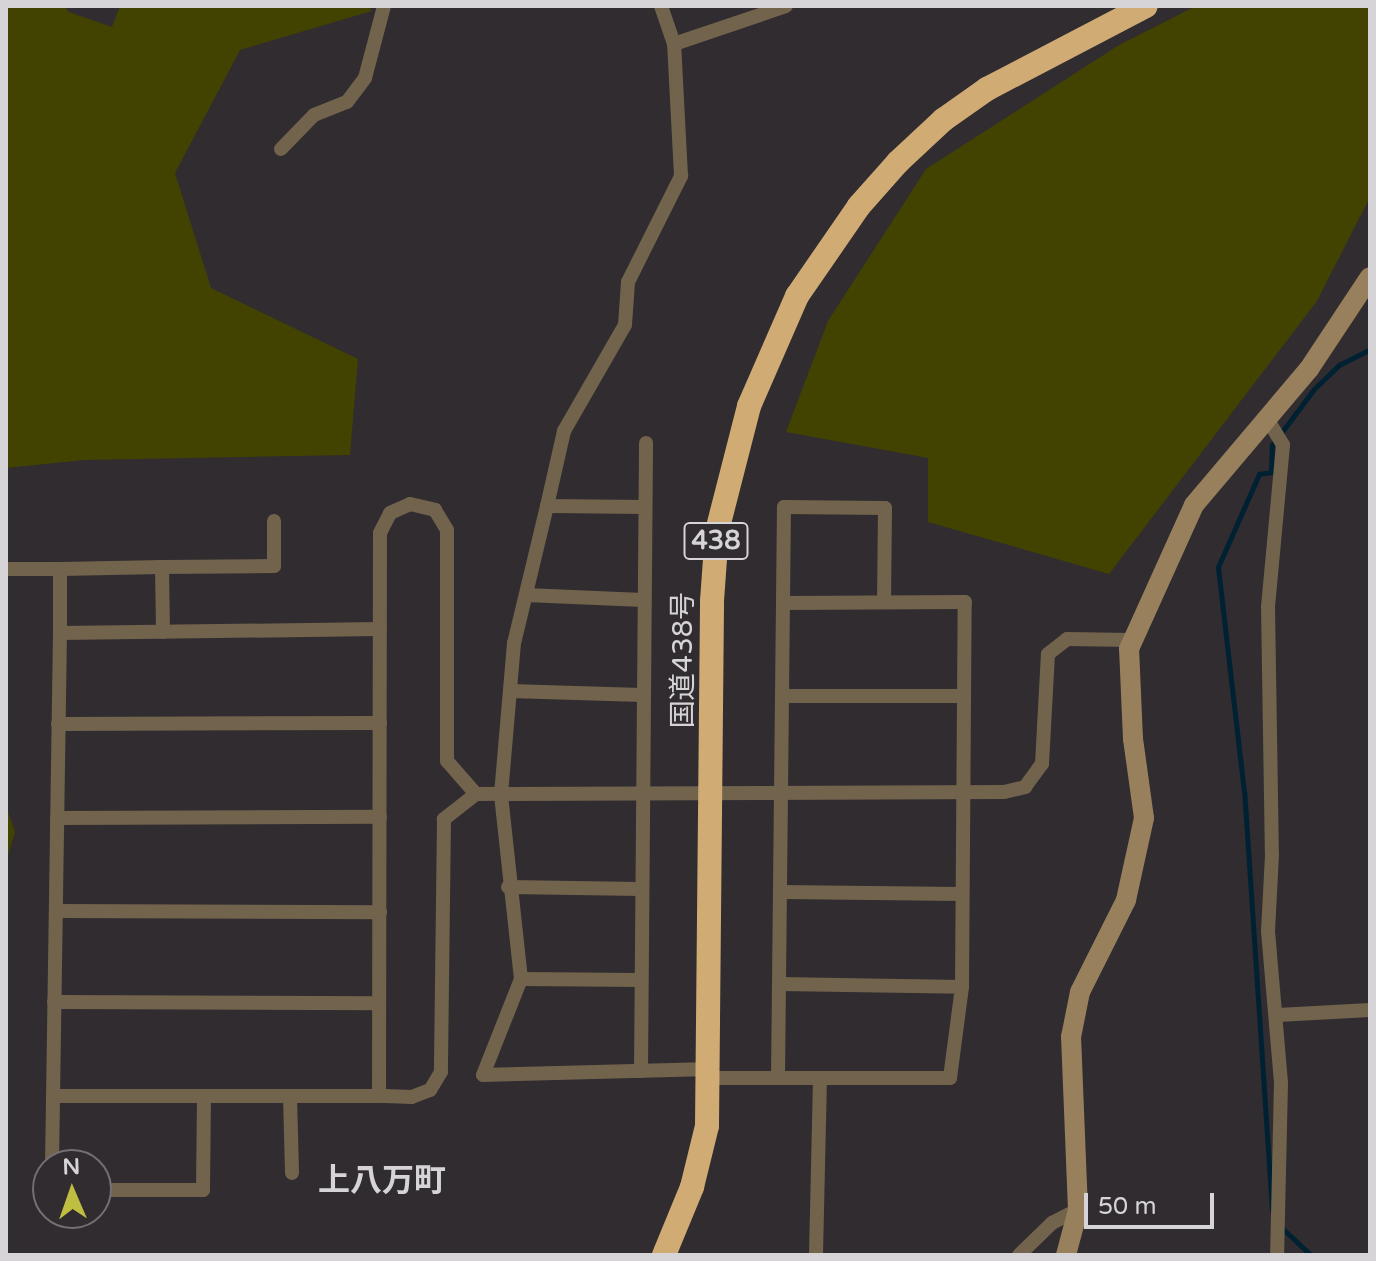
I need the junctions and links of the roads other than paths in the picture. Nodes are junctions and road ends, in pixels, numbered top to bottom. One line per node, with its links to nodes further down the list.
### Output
1 (384, 6): 6 (street)
2 (661, 6): 5 (street)
3 (786, 6): 5 (street)
4 (1146, 6): 33 (highway, 国道438号 / 438)
5 (674, 44): 10 (street)
6 (281, 149)
7 (1370, 277): 8 (street)
8 (1275, 429): 23 (street); 51 (street)
9 (646, 443): 11 (street)
10 (547, 506): 11 (street); 16 (street)
11 (645, 507): 17 (street)
12 (274, 521): 13 (street)
13 (162, 567): 15 (street); 21 (street)
14 (6, 569): 15 (street)
15 (60, 569): 22 (street)
16 (526, 595): 17 (street); 24 (street)
17 (643, 600): 25 (street)
18 (884, 602): 19 (street); 19 (street); 27 (street)
19 (783, 603): 26 (street)
20 (380, 629): 21 (street); 28 (street); 34 (street)
21 (163, 632): 22 (street)
22 (60, 633): 29 (street)
23 (1132, 640): 32 (street); 63 (street)
24 (510, 691): 25 (street); 35 (street)
25 (642, 695): 30 (street)
26 (782, 696): 27 (street); 31 (street)
27 (964, 696): 32 (street)
28 (380, 723): 29 (street); 36 (street)
29 (58, 724): 37 (street)
30 (640, 792): 33 (street); 35 (street); 39 (street)
31 (781, 792): 32 (street); 33 (street); 40 (street)
32 (963, 792): 41 (street)
33 (713, 793): 53 (highway, 国道438号 / 438)
34 (476, 794): 35 (street); 59 (street)
35 (501, 795): 38 (street)
36 (380, 817): 37 (street); 43 (street)
37 (57, 818): 42 (street)
38 (508, 887): 39 (street); 44 (street)
39 (641, 889): 45 (street)
40 (780, 892): 41 (street); 46 (street)
41 (962, 894): 47 (street)
42 (56, 911): 43 (street); 48 (street)
43 (380, 912): 49 (street)
44 (521, 979): 45 (street); 52 (street)
45 (641, 980): 52 (street)
46 (779, 984): 47 (street); 54 (street)
47 (962, 987): 55 (street)
48 (54, 1002): 49 (street); 56 (street)
49 (379, 1003): 59 (street)
50 (1370, 1010): 51 (street)
51 (1278, 1015): 68 (street)
52 (641, 1071): 53 (street)
53 (711, 1073): 54 (street); 64 (highway, 国道438号 / 438)
54 (778, 1078): 55 (street)
55 (820, 1079): 65 (street)
56 (53, 1096): 57 (street); 60 (street)
57 (204, 1096): 58 (street); 62 (street)
58 (290, 1096): 59 (street); 61 (street)
59 (379, 1096)
60 (52, 1149)
61 (292, 1173)
62 (112, 1190)
63 (1078, 1210): 66 (street); 67 (street)
64 (664, 1255)
65 (816, 1255)
66 (1019, 1255)
67 (1066, 1255)
68 (1277, 1255)

